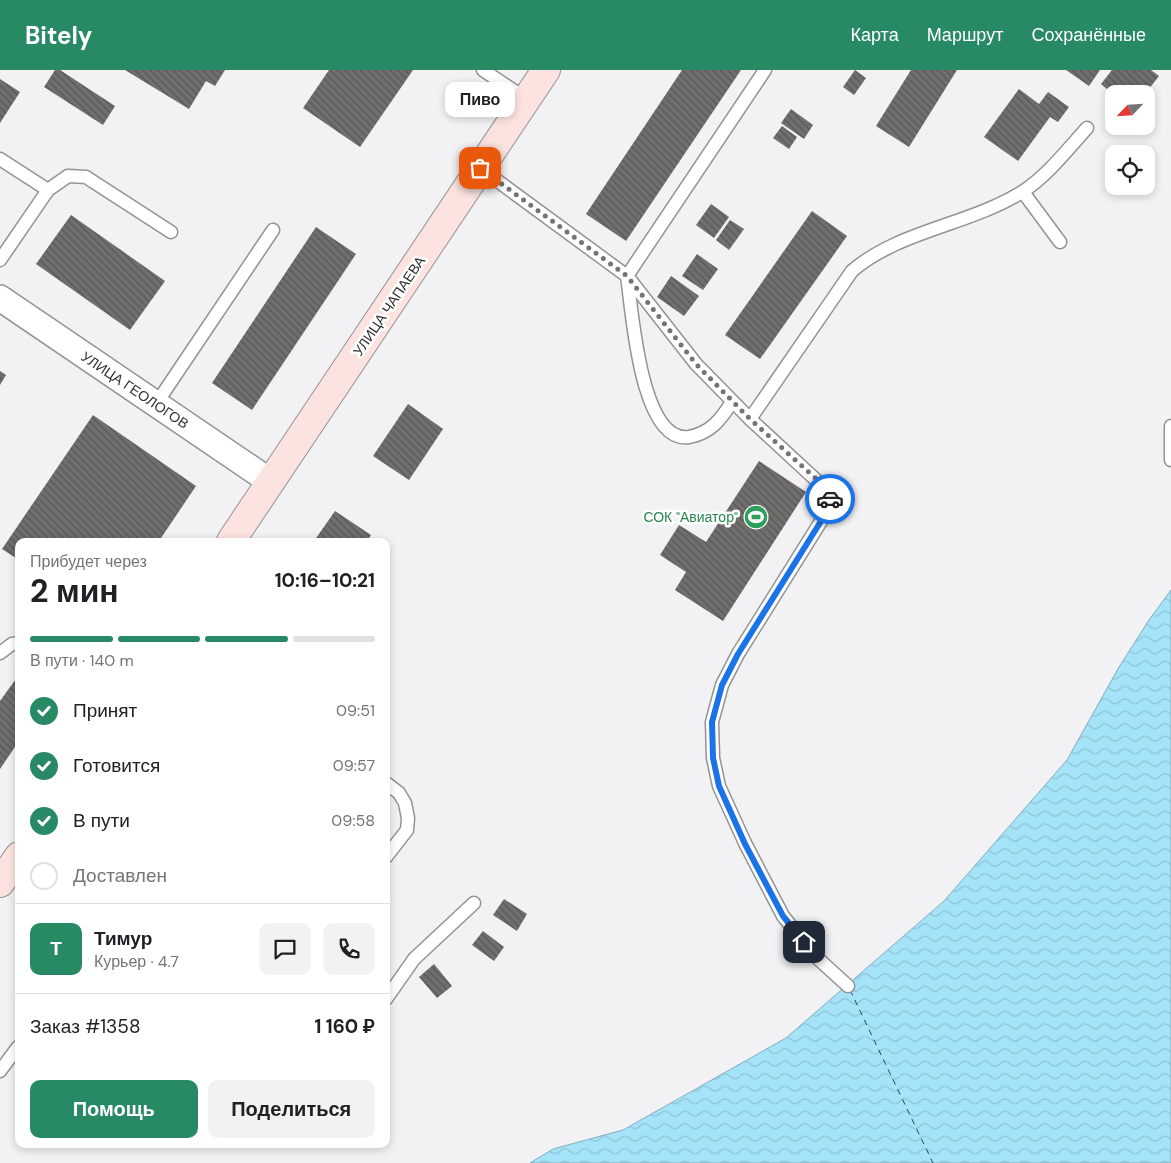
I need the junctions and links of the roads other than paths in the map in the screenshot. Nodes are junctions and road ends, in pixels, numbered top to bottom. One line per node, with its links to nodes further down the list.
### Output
1 (483, 70): 4 (lane)
2 (546, 70): 4 (main road, УЛИЦА ЧАПАЕВА)
3 (765, 70): 14 (lane)
4 (526, 99): 7 (main road, УЛИЦА ЧАПАЕВА)
5 (1088, 128): 9 (lane)
6 (0, 159): 8 (lane)
7 (480, 168): 14 (lane); 21 (main road, УЛИЦА ЧАПАЕВА)
8 (48, 190): 11 (lane); 13 (lane)
9 (1023, 192): 12 (lane); 18 (lane)
10 (273, 230): 17 (lane)
11 (171, 232)
12 (1060, 242)
13 (0, 260)
14 (627, 276): 16 (lane); 16 (lane)
15 (0, 298): 17 (street, УЛИЦА ГЕОЛОГОВ)
16 (732, 402): 18 (lane)
17 (156, 404): 21 (street, УЛИЦА ГЕОЛОГОВ)
18 (750, 419): 28 (lane)
19 (1171, 426): 20 (lane)
20 (1171, 460)
21 (270, 482): 22 (main road, УЛИЦА ЧАПАЕВА)
22 (233, 538)
23 (15, 644): 24 (lane)
24 (0, 653)
25 (390, 786): 26 (lane)
26 (390, 852)
27 (474, 903): 29 (lane)
28 (848, 986)
29 (390, 992)
30 (15, 1051): 31 (lane)
31 (0, 1071)

